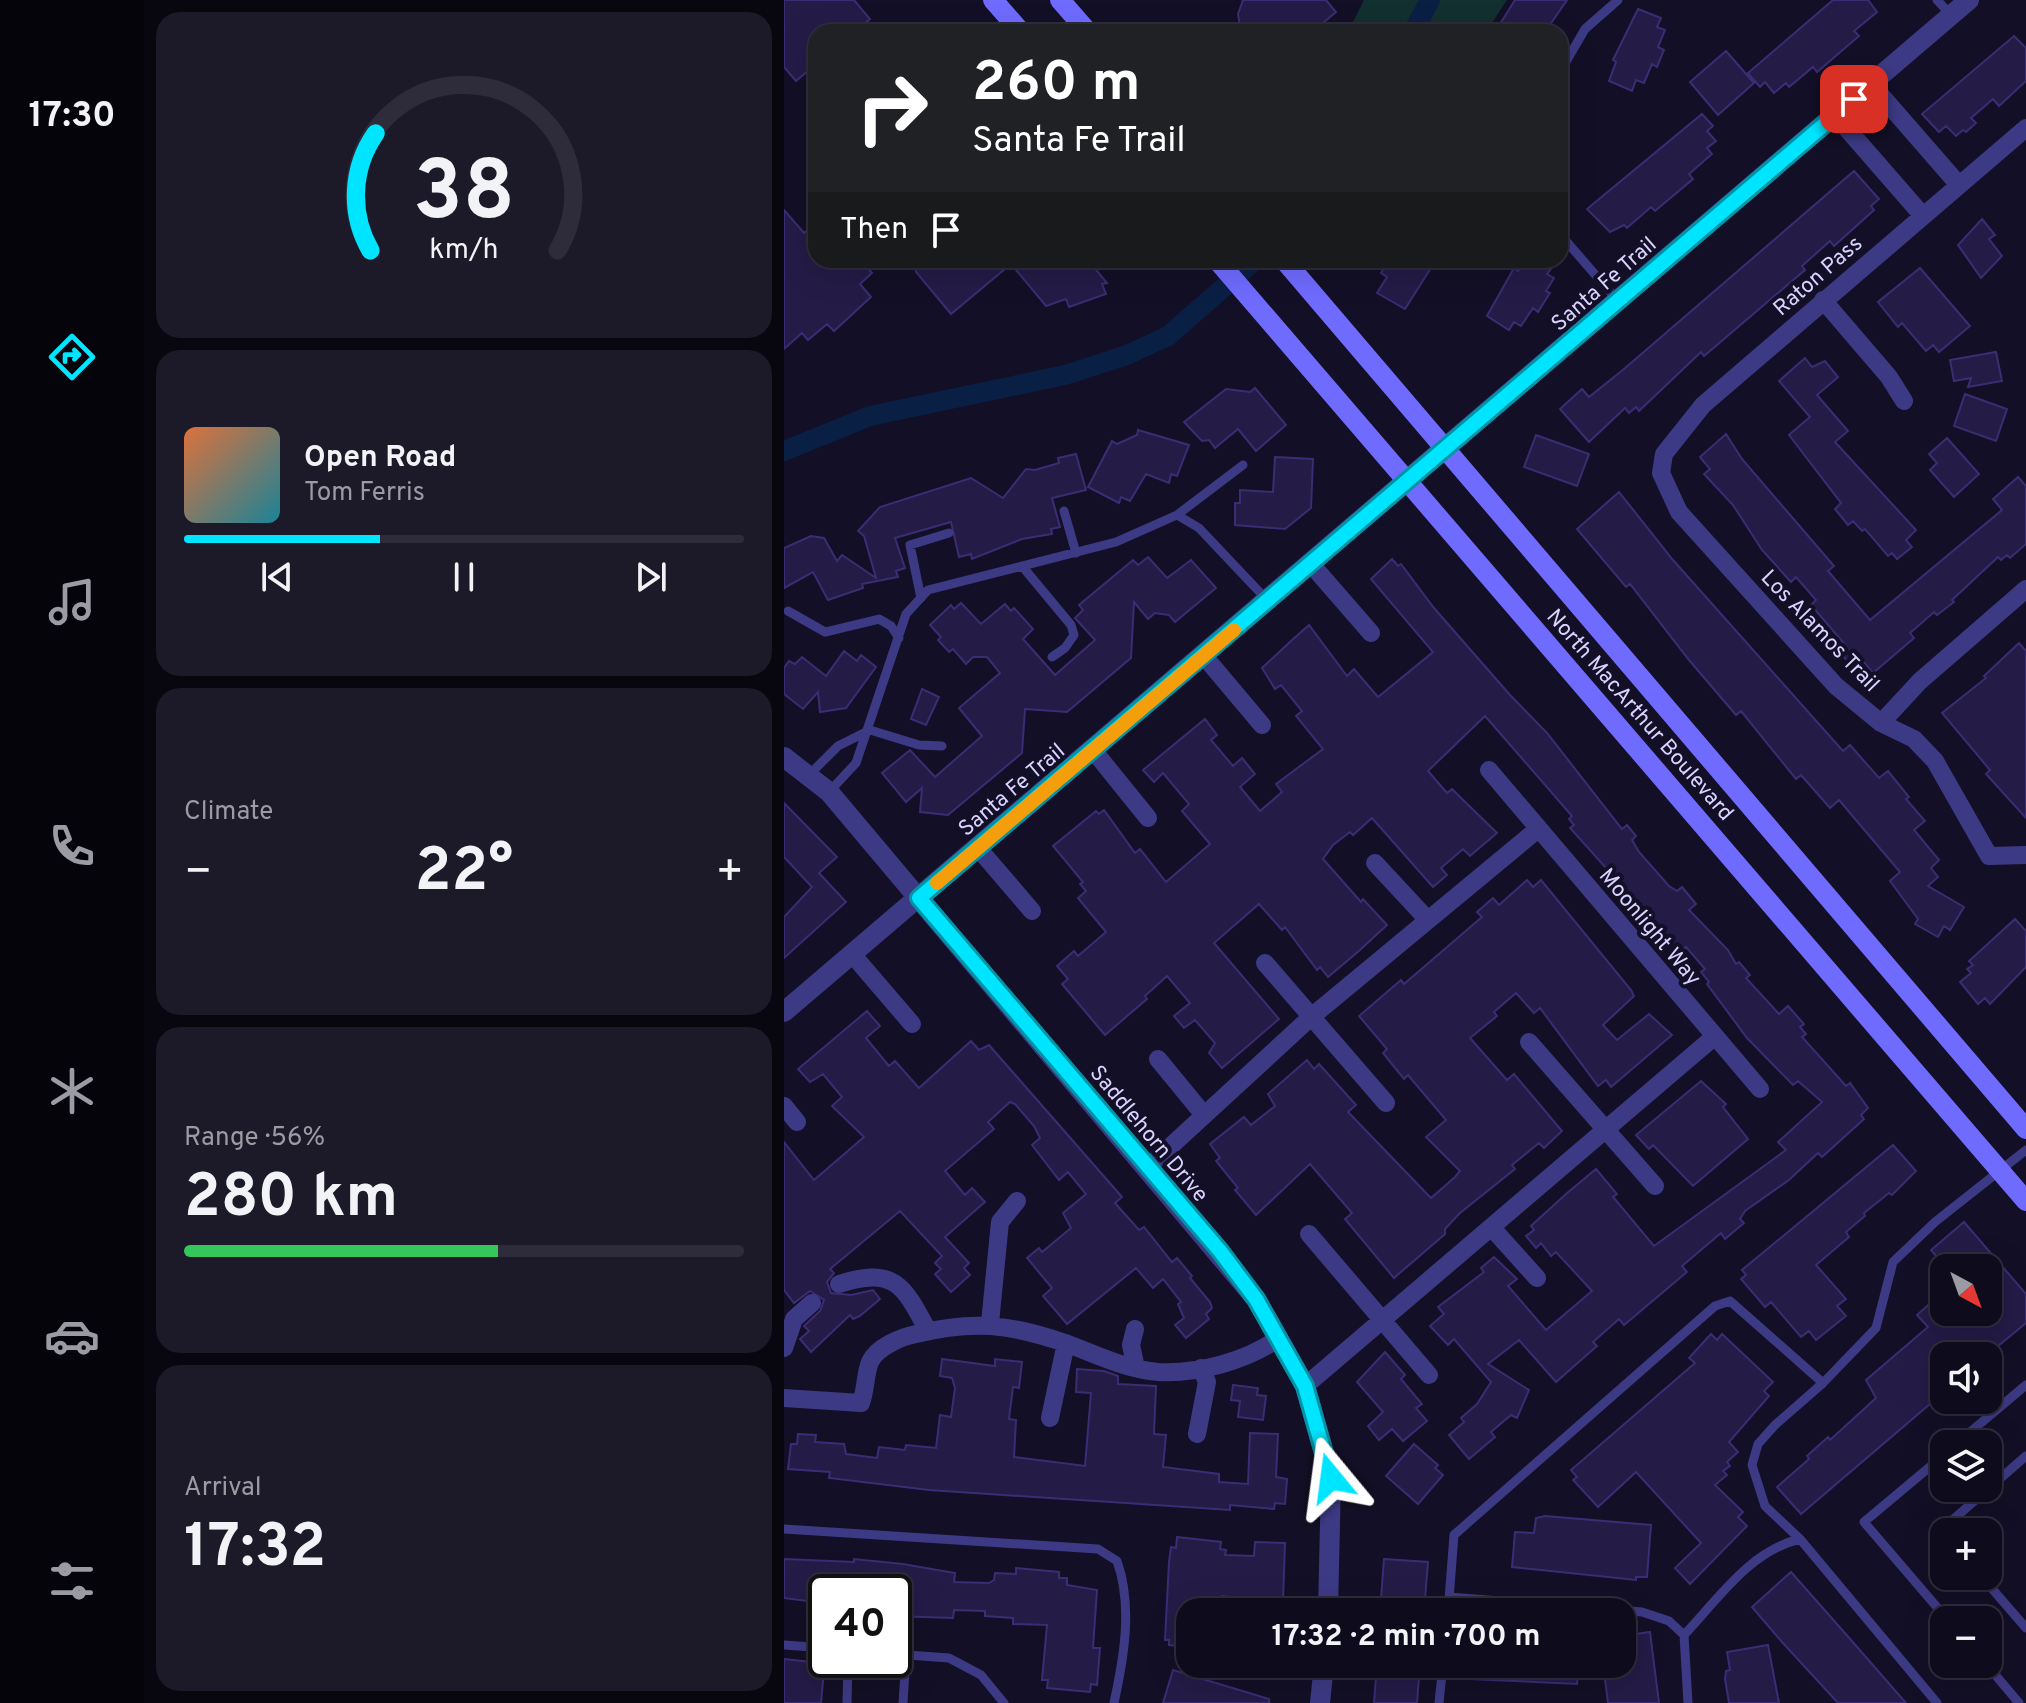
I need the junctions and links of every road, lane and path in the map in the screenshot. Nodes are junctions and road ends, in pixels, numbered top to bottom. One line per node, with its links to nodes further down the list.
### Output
1 (993, 0): 6 (main road)
2 (1060, 0): 7 (main road)
3 (1618, 0): 8 (lane)
4 (1969, 0): 5 (street, Santa Fe Trail)
5 (1944, 8): 9 (street, Santa Fe Trail)
6 (1014, 24)
7 (1081, 24)
8 (1568, 58)
9 (1871, 84): 10 (street, Santa Fe Trail); 12 (street)
10 (1835, 115): 13 (street); 18 (street, Santa Fe Trail)
11 (2026, 128): 12 (street, Raton Pass)
12 (1959, 185): 13 (street, Raton Pass)
13 (1923, 216): 17 (street, Raton Pass)
14 (1568, 243): 18 (lane)
15 (1224, 268): 23 (main road, North MacArthur Boulevard)
16 (1291, 268): 20 (main road, North MacArthur Boulevard)
17 (1823, 300): 19 (street); 22 (street, Raton Pass)
18 (1618, 301): 20 (street, Santa Fe Trail)
19 (1904, 401)
20 (1445, 450): 23 (street, Santa Fe Trail); 68 (main road, North MacArthur Boulevard)
21 (1243, 465): 25 (lane)
22 (1661, 473): 38 (street, Los Alamos Trail)
23 (1409, 480): 28 (street, Santa Fe Trail); 72 (main road, North MacArthur Boulevard)
24 (1064, 511): 27 (lane)
25 (1177, 515): 27 (lane); 32 (lane)
26 (949, 533): 31 (lane)
27 (1076, 553): 29 (lane)
28 (1311, 564): 32 (street, Santa Fe Trail); 34 (street)
29 (1022, 566): 31 (lane); 37 (lane)
30 (2026, 589): 38 (street)
31 (921, 598): 35 (lane)
32 (1268, 601): 36 (street, Santa Fe Trail)
33 (788, 611): 35 (lane)
34 (1371, 633)
35 (899, 638): 40 (lane)
36 (1204, 656): 39 (street); 42 (street, Santa Fe Trail)
37 (1052, 657)
38 (1881, 723): 50 (street, Los Alamos Trail)
39 (1262, 725)
40 (870, 730): 41 (lane); 45 (lane); 46 (lane)
41 (942, 746)
42 (1093, 750): 47 (street); 49 (street, Santa Fe Trail)
43 (784, 757): 45 (street, Saddlehorn Drive)
44 (1489, 770): 48 (street, Moonlight Way)
45 (809, 775): 46 (street, Saddlehorn Drive)
46 (829, 792): 52 (street, Saddlehorn Drive)
47 (1148, 818)
48 (1538, 829): 54 (street); 60 (street, Moonlight Way)
49 (978, 848): 52 (street, Santa Fe Trail); 53 (street)
50 (2026, 855)
51 (1375, 863): 54 (street)
52 (919, 898): 55 (street, Santa Fe Trail); 71 (street, Saddlehorn Drive)
53 (1032, 911)
54 (1427, 919): 58 (street)
55 (852, 954): 57 (street, Santa Fe Trail); 59 (street)
56 (1265, 963): 58 (street)
57 (784, 1012)
58 (1310, 1018): 64 (street); 66 (street)
59 (912, 1024)
60 (1714, 1037): 63 (street, Moonlight Way); 69 (street)
61 (1529, 1042): 69 (street)
62 (1158, 1059): 66 (street)
63 (1760, 1089)
64 (1386, 1103)
65 (784, 1106): 67 (street)
66 (1204, 1115): 71 (street)
67 (797, 1122)
68 (2026, 1129)
69 (1606, 1132): 73 (street); 76 (street)
70 (2026, 1150): 72 (lane)
71 (1148, 1167): 85 (street, Saddlehorn Drive)
72 (1999, 1170): 75 (main road, North MacArthur Boulevard); 91 (lane)
73 (1655, 1186)
74 (1017, 1201): 82 (street)
75 (2026, 1201)
76 (1492, 1228): 78 (street); 81 (street)
77 (1309, 1234): 81 (street)
78 (1537, 1278)
79 (839, 1284): 84 (street)
80 (812, 1303): 87 (street)
81 (1385, 1321): 90 (street); 93 (street)
82 (990, 1323): 84 (street); 86 (street)
83 (1135, 1329): 88 (street)
84 (928, 1331): 94 (street)
85 (1279, 1338): 89 (street); 93 (street, Saddlehorn Drive)
86 (1066, 1343): 88 (street); 95 (street)
87 (784, 1348)
88 (1136, 1368): 89 (street)
89 (1201, 1368): 97 (street)
90 (1429, 1375)
91 (1823, 1383): 102 (lane); 104 (lane)
92 (2026, 1385): 96 (lane)
93 (1305, 1386): 105 (street, Saddlehorn Drive)
94 (784, 1398)
95 (1050, 1418)
96 (1973, 1430)
97 (1197, 1434)
98 (2026, 1456): 100 (lane)
99 (1930, 1467): 106 (lane)
100 (1955, 1518)
101 (784, 1529): 120 (lane)
102 (1800, 1539): 108 (lane); 124 (lane)
103 (1993, 1590): 107 (lane)
104 (1449, 1597): 108 (lane)
105 (1328, 1598)
106 (1936, 1606)
107 (2026, 1628)
108 (1684, 1635): 123 (lane)
109 (784, 1645): 110 (lane)
110 (808, 1647)
111 (912, 1655): 119 (lane)
112 (848, 1678): 117 (lane)
113 (905, 1678): 118 (lane)
114 (1323, 1678): 121 (street)
115 (1442, 1678): 122 (lane)
116 (1998, 1678): 125 (lane)
117 (847, 1703)
118 (903, 1703)
119 (1004, 1703)
120 (1114, 1703)
121 (1320, 1703)
122 (1439, 1703)
123 (1688, 1703)
124 (1937, 1703)
125 (2019, 1703)

